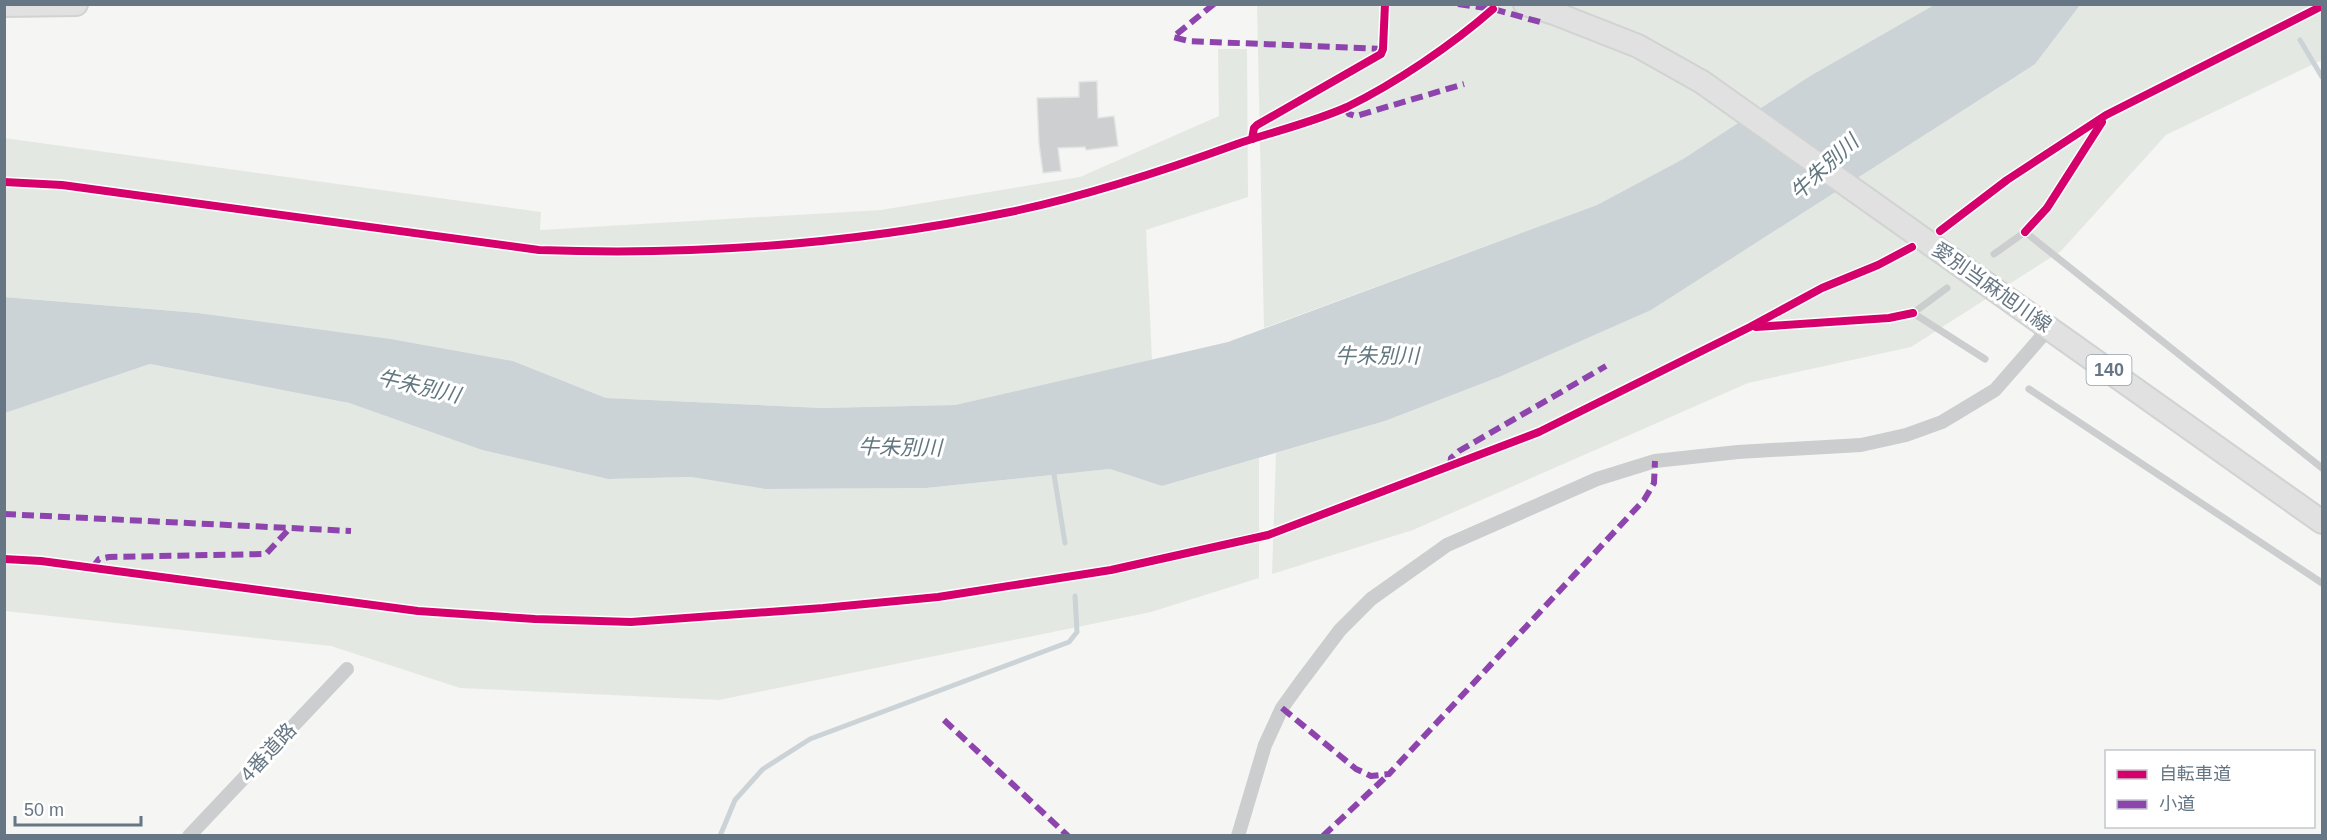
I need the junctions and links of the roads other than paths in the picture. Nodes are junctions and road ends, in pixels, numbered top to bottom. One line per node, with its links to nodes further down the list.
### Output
1 (76, 4): 3 (main road)
2 (1525, 4): 6 (main road, 愛別当麻旭川線 / 140)
3 (4, 5)
4 (1994, 254): 9 (lane)
5 (1947, 288): 7 (lane)
6 (2050, 327): 10 (main road, 愛別当麻旭川線 / 140); 14 (street)
7 (1985, 359)
8 (2029, 389): 11 (lane)
9 (2322, 468)
10 (2322, 522)
11 (2322, 583)
12 (346, 669): 13 (street, 4番道路)
13 (189, 836)
14 (1238, 836)

